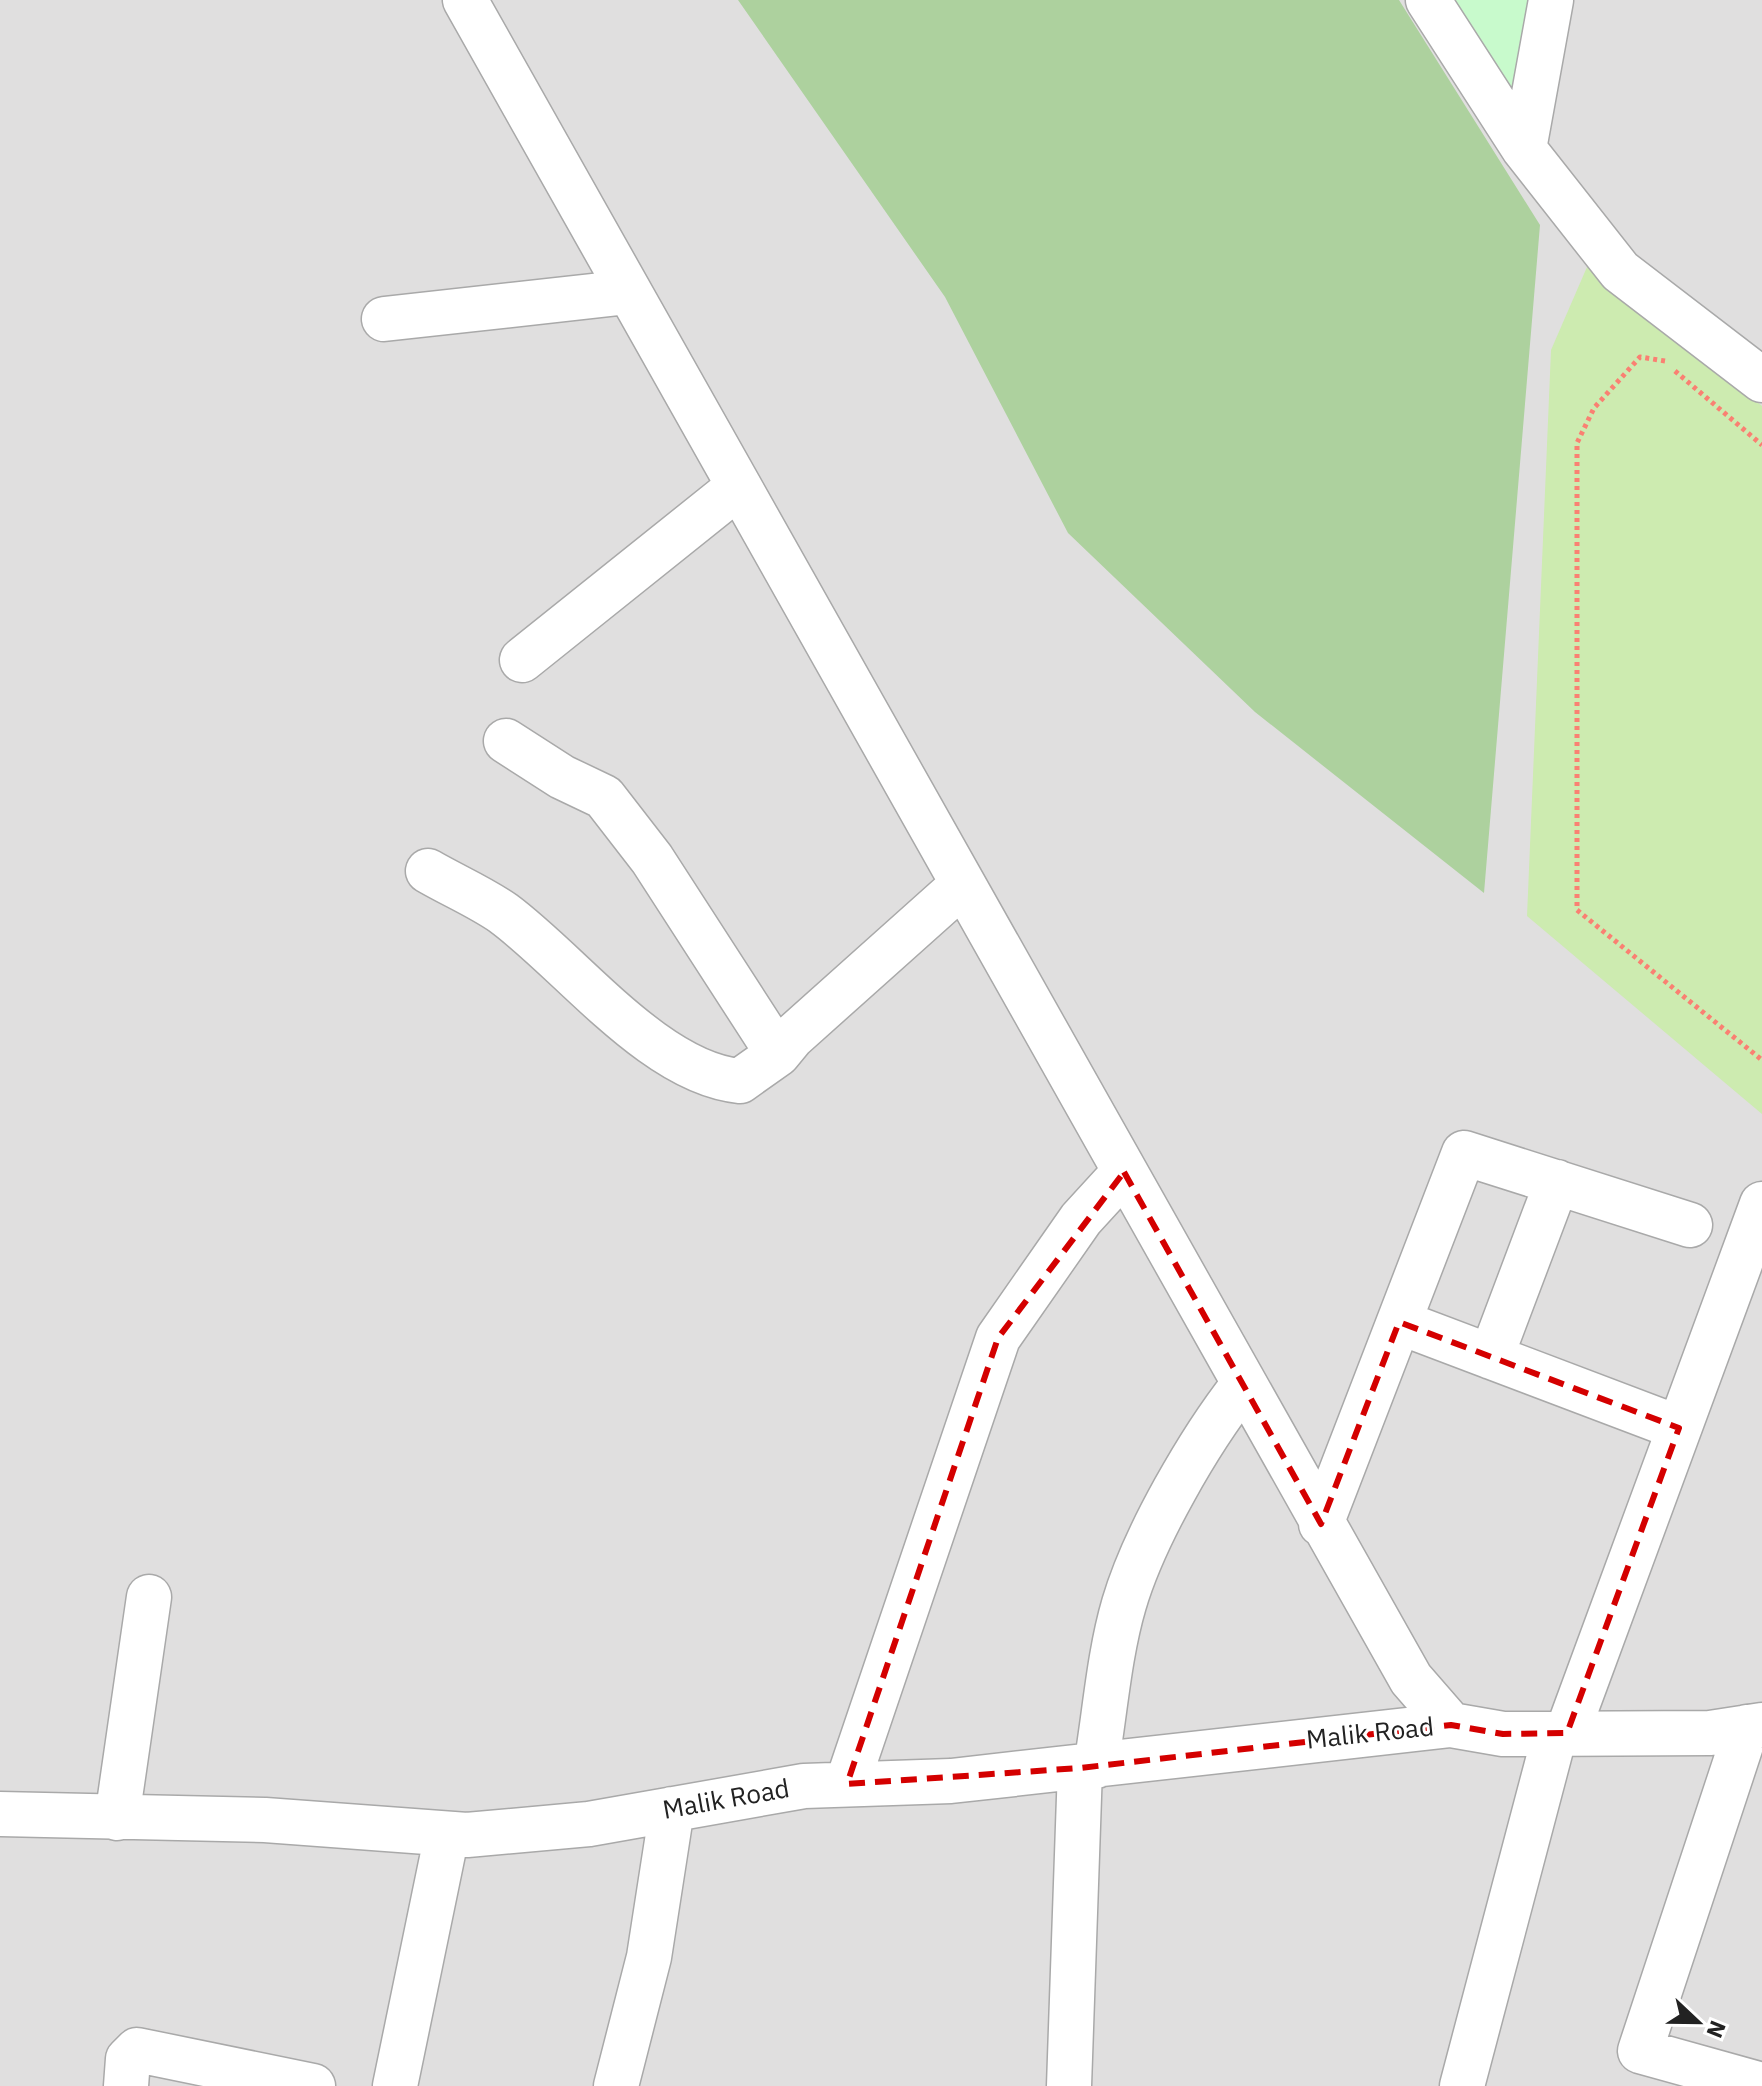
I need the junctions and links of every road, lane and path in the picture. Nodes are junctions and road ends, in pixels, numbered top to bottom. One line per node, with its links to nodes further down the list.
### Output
1 (465, 0): 5 (street)
2 (1428, 0): 4 (street)
3 (1551, 0): 4 (street)
4 (1524, 149): 7 (street)
5 (628, 292): 6 (street); 9 (street)
6 (384, 319)
7 (1762, 380)
8 (1762, 445): 15 (path)
9 (738, 487): 10 (street); 13 (street)
10 (522, 660)
11 (506, 741): 14 (street)
12 (428, 871): 14 (street)
13 (962, 885): 14 (street); 16 (street)
14 (778, 1054)
15 (1762, 1060)
16 (1124, 1172): 22 (street); 30 (street)
17 (1557, 1182): 19 (street); 20 (street); 21 (street)
18 (1762, 1204): 23 (street)
19 (1690, 1225)
20 (1399, 1322): 21 (street); 24 (street)
21 (1491, 1357): 23 (street)
22 (1243, 1385): 24 (street); 29 (street)
23 (1679, 1428): 28 (street)
24 (1321, 1524): 26 (street)
25 (149, 1597): 33 (street)
26 (1451, 1725): 28 (street, Malik Road); 29 (street, Malik Road)
27 (1754, 1726): 28 (street, Malik Road); 35 (street)
28 (1561, 1733): 41 (street)
29 (1088, 1767): 30 (street, Malik Road); 40 (street)
30 (847, 1784): 31 (street, Malik Road)
31 (672, 1809): 34 (street, Malik Road); 39 (street)
32 (0, 1814): 33 (street, Malik Road)
33 (117, 1818): 34 (street, Malik Road)
34 (447, 1834): 38 (street)
35 (1762, 2085)
36 (126, 2086): 37 (street)
37 (313, 2086)
38 (395, 2086)
39 (616, 2086)
40 (1069, 2086)
41 (1462, 2086)

